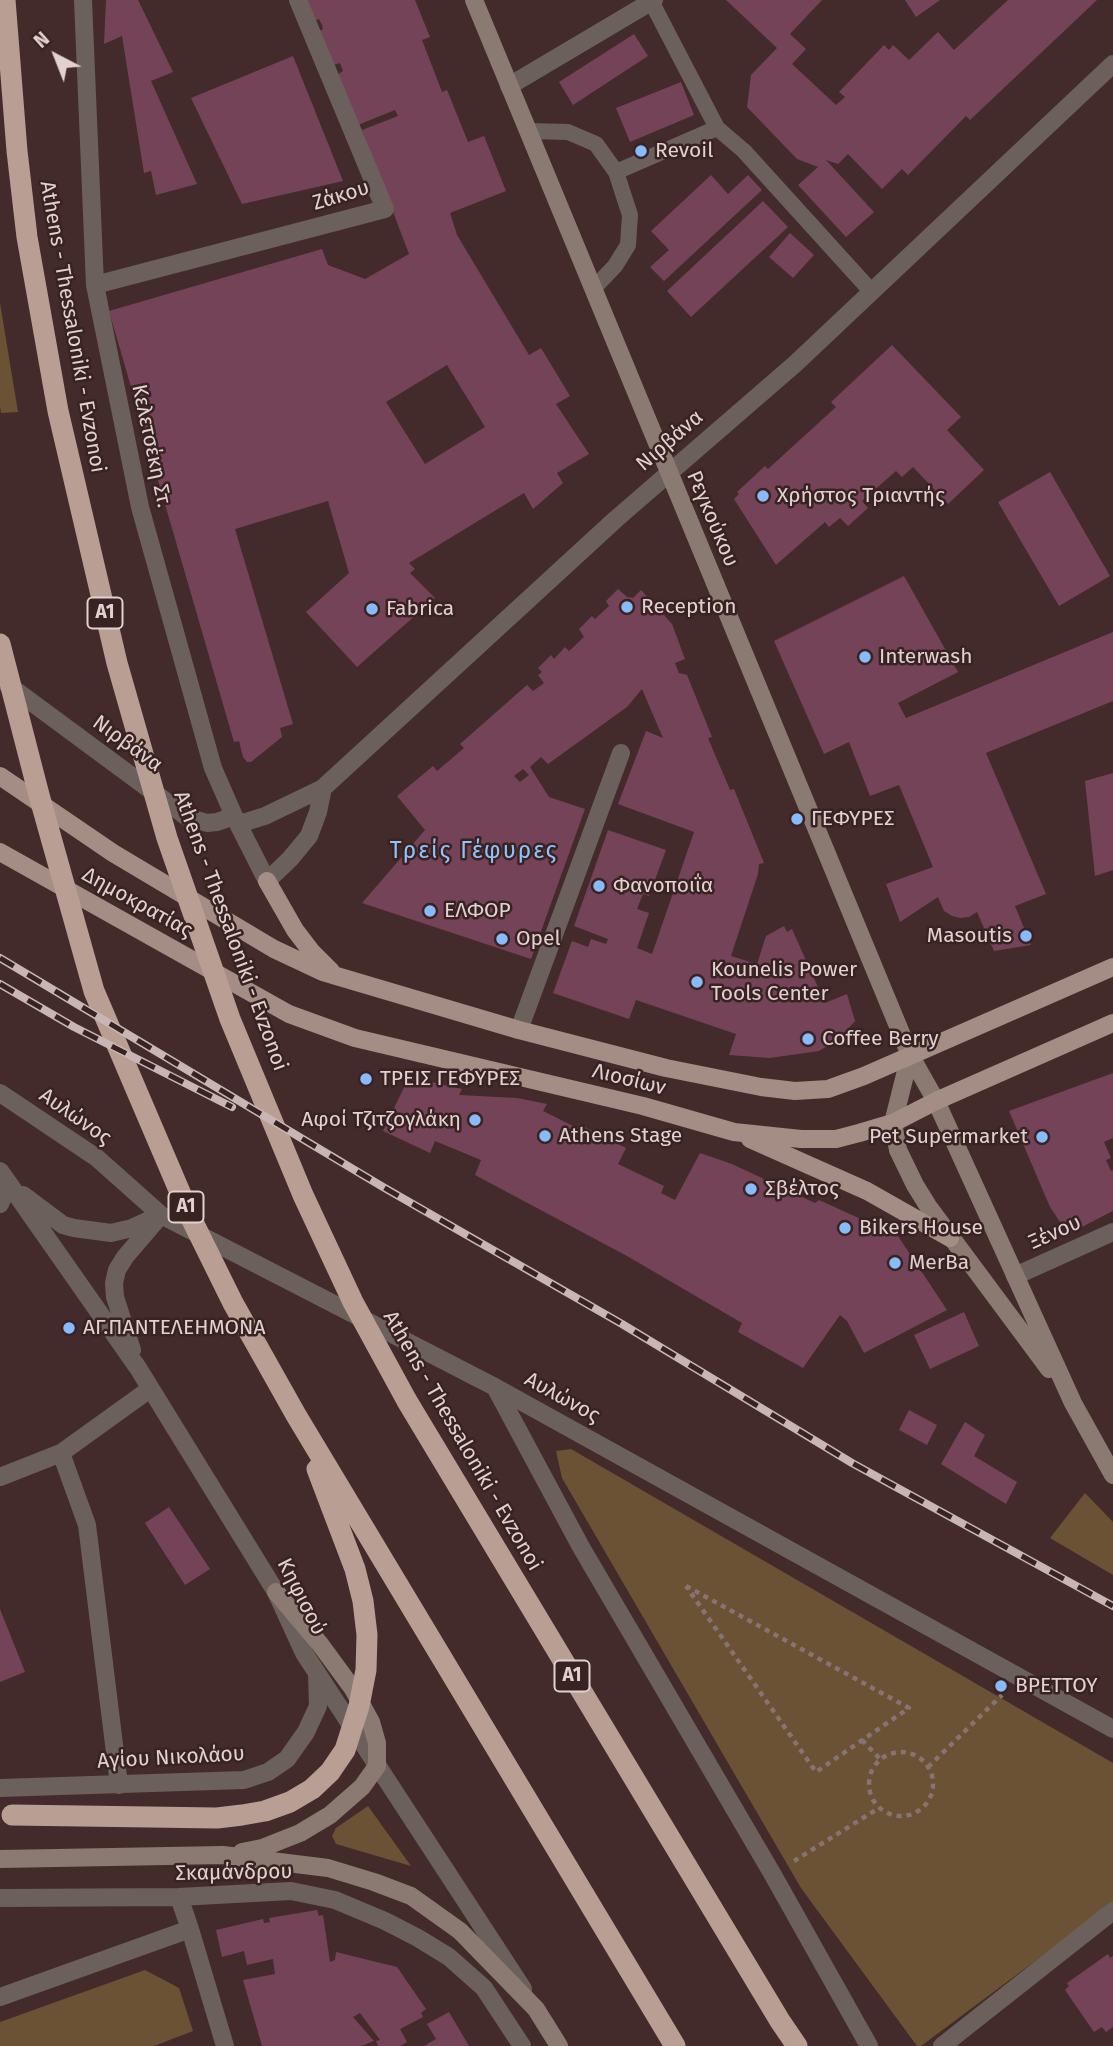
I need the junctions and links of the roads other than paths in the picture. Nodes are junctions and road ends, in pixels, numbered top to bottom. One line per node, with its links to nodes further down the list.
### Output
1 (5, 0): 67 (highway, Athens - Thessaloniki - Evzonoi / Α1)
2 (83, 0): 11 (street, Κελετσέκη Στ.)
3 (298, 0): 11 (street, Ζάκου)
4 (474, 0): 7 (main road, Ρεγκούκου)
5 (652, 1): 7 (street); 8 (lane)
6 (1113, 64): 13 (street, Νιρβάνα)
7 (509, 86): 9 (main road, Ρεγκούκου)
8 (717, 128): 10 (lane); 13 (lane)
9 (528, 131): 10 (lane); 12 (main road, Ρεγκούκου)
10 (616, 172): 12 (lane)
11 (95, 285): 20 (street, Κελετσέκη Στ.)
12 (593, 289): 14 (main road, Ρεγκούκου)
13 (871, 292): 14 (street, Νιρβάνα)
14 (668, 472): 19 (street, Νιρβάνα); 29 (main road, Ρεγκούκου)
15 (0, 644): 44 (highway, Α1)
16 (0, 679): 20 (street, Νιρβάνα)
17 (621, 752): 28 (street)
18 (0, 776): 23 (main road, Δημοκρατίας)
19 (323, 788): 20 (street, Νιρβάνα); 22 (street)
20 (236, 820): 22 (street, Κελετσέκη Στ.)
21 (0, 852): 26 (main road, Δημοκρατίας)
22 (267, 881): 25 (main road)
23 (274, 949): 25 (main road, Λιοσίων)
24 (1113, 967): 29 (main road, Λιοσίων)
25 (337, 975): 28 (main road, Λιοσίων)
26 (289, 1014): 33 (main road, Λιοσίων)
27 (1113, 1023): 31 (main road)
28 (519, 1030): 29 (main road, Λιοσίων)
29 (910, 1055): 31 (main road); 32 (main road)
30 (0, 1093): 36 (street, Αυλώνος)
31 (936, 1101): 32 (main road); 39 (main road)
32 (893, 1122): 33 (main road, Λιοσίων); 38 (main road)
33 (734, 1132): 38 (main road)
34 (5, 1177): 35 (street); 36 (street); 40 (street, Κηφισού)
35 (0, 1204)
36 (162, 1215): 40 (street); 41 (street, Αυλώνος)
37 (1113, 1232): 39 (street, Ξένου)
38 (950, 1238): 43 (main road)
39 (1016, 1276): 43 (main road)
40 (138, 1368): 42 (street, Κηφισού)
41 (495, 1387): 50 (street, Αυλώνος); 68 (street)
42 (150, 1389): 45 (street); 48 (street, Κηφισού)
43 (1073, 1403): 46 (main road)
44 (296, 1415): 54 (highway); 66 (highway, Α1)
45 (61, 1453): 47 (street); 52 (street)
46 (1113, 1475)
47 (0, 1477)
48 (276, 1592): 49 (street, Κηφισού); 51 (main road)
49 (317, 1674): 51 (street, Κηφισού); 52 (street, Αγίου Νικολάου)
50 (1113, 1729)
51 (377, 1766): 55 (main road); 62 (street, Κηφισού)
52 (119, 1785): 53 (street, Αγίου Νικολάου)
53 (0, 1788)
54 (6, 1815)
55 (223, 1855): 56 (main road); 62 (main road)
56 (0, 1858)
57 (179, 1897): 58 (street, Σκαμάνδρου); 60 (street); 64 (street, Σκαμάνδρου)
58 (0, 1898)
59 (1113, 1911): 69 (street)
60 (190, 1929): 61 (street); 63 (street)
61 (0, 1997)
62 (536, 2009): 65 (main road, Κηφισού)
63 (225, 2046)
64 (523, 2046)
65 (559, 2046)
66 (675, 2046)
67 (797, 2046)
68 (869, 2046)
69 (942, 2046)

